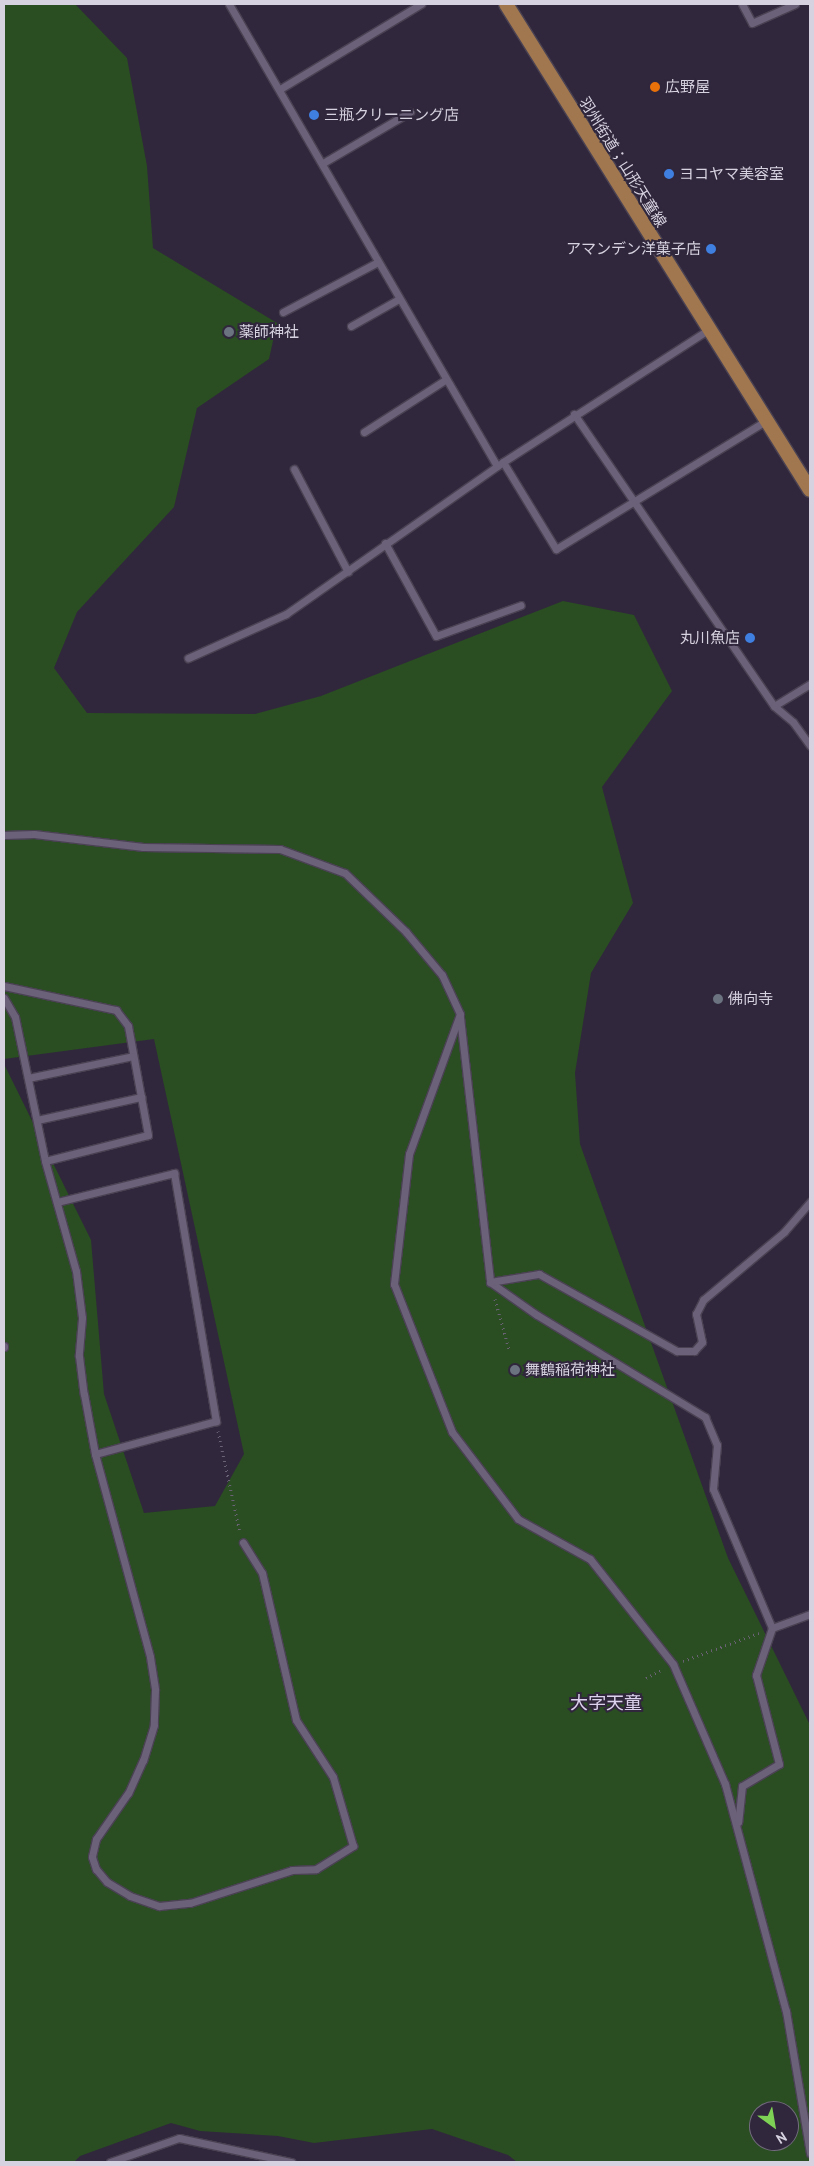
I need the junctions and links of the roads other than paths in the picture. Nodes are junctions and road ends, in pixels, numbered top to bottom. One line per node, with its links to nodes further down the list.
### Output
1 (228, 4): 6 (lane)
2 (421, 4): 6 (lane)
3 (506, 4): 13 (main road, 羽州街道；山形天童線)
4 (742, 4): 5 (lane)
5 (795, 4)
6 (280, 89): 8 (lane)
7 (410, 112): 8 (lane)
8 (323, 163): 9 (lane)
9 (378, 262): 10 (lane); 11 (lane)
10 (399, 299): 12 (lane); 14 (lane)
11 (283, 312)
12 (351, 326)
13 (708, 330): 15 (lane); 16 (main road, 羽州街道；山形天童線)
14 (445, 380): 17 (lane); 18 (lane)
15 (574, 414): 18 (lane); 21 (lane)
16 (766, 421): 20 (main road, 羽州街道；山形天童線); 21 (lane)
17 (364, 432)
18 (500, 464): 21 (lane); 22 (lane)
19 (294, 469): 23 (lane)
20 (810, 490)
21 (632, 502): 27 (lane)
22 (386, 543): 23 (lane); 24 (lane)
23 (348, 572): 25 (lane)
24 (521, 605)
25 (188, 658)
26 (810, 684): 27 (lane)
27 (774, 706): 28 (lane)
28 (810, 745)
29 (4, 835): 32 (lane)
30 (4, 986): 33 (lane)
31 (4, 998): 34 (lane)
32 (460, 1014): 40 (lane); 45 (lane)
33 (133, 1056): 34 (lane); 35 (lane)
34 (28, 1078): 36 (lane)
35 (141, 1097): 36 (lane); 37 (lane)
36 (37, 1120): 37 (lane)
37 (45, 1161): 38 (lane)
38 (58, 1202): 41 (lane); 41 (lane)
39 (810, 1202): 40 (lane)
40 (490, 1282): 44 (lane)
41 (95, 1454): 42 (lane)
42 (243, 1543)
43 (810, 1614): 44 (lane)
44 (772, 1628): 45 (lane)
45 (737, 1828): 46 (lane)
46 (810, 2153)
47 (274, 2160): 48 (lane); 49 (lane)
48 (110, 2162)
49 (291, 2162)

